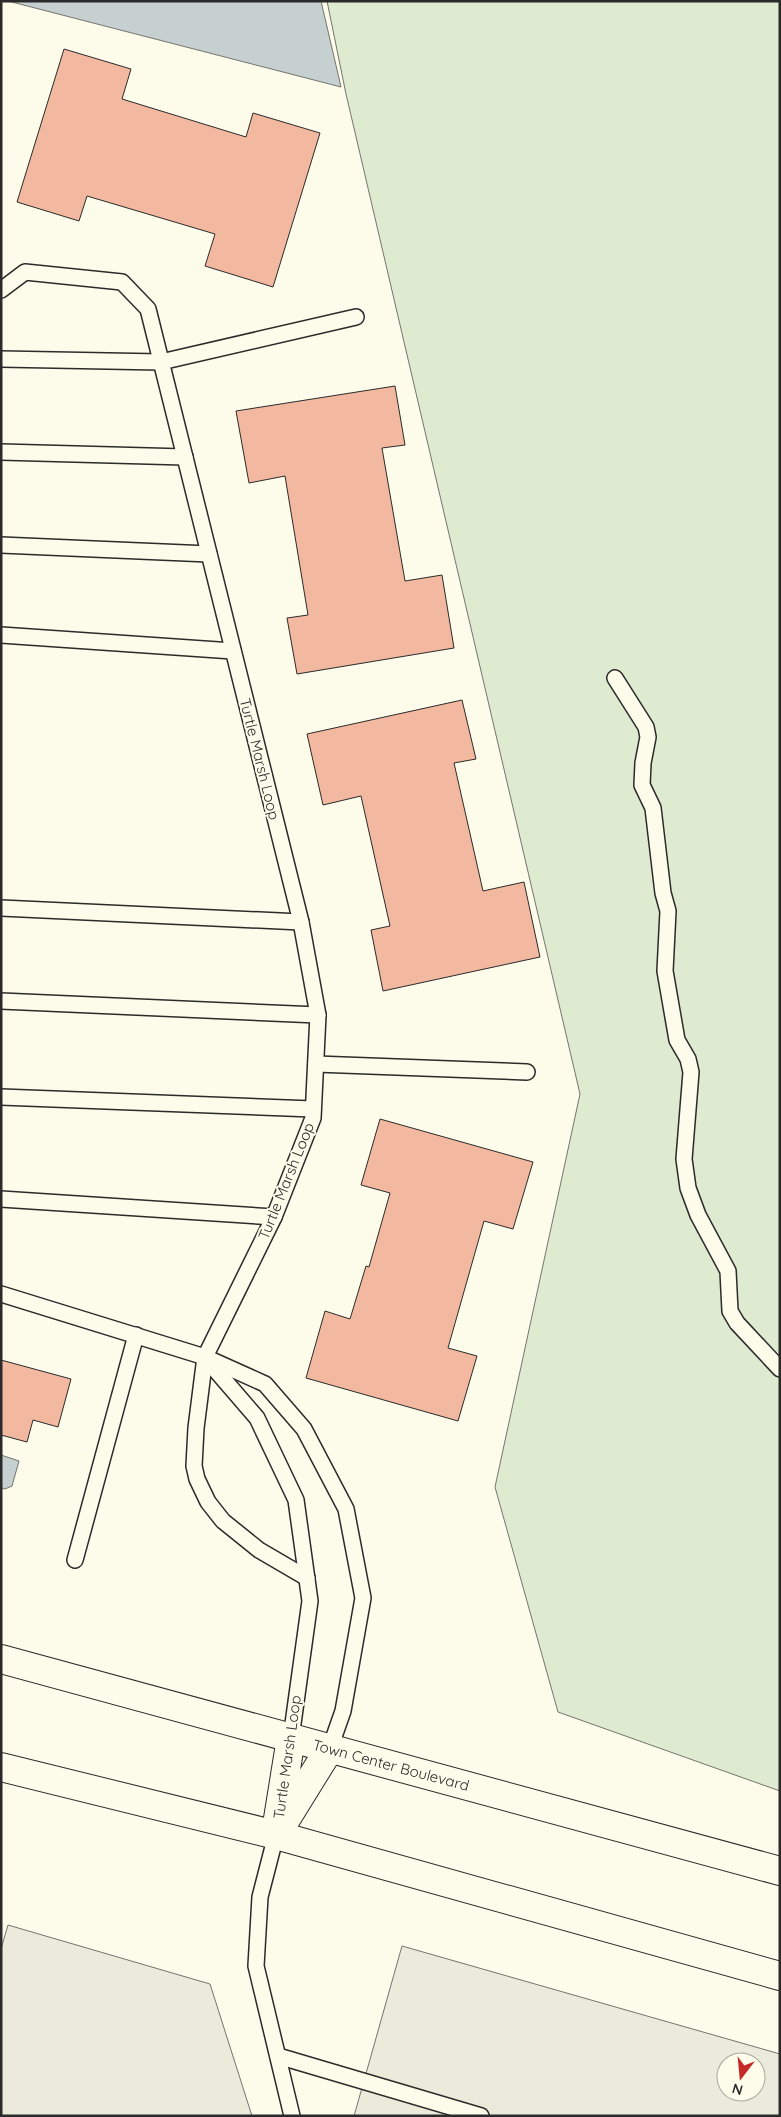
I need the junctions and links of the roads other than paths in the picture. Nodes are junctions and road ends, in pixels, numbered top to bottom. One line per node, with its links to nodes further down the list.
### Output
1 (1, 290): 4 (lane, Turtle Marsh Loop)
2 (356, 317): 4 (lane)
3 (1, 359): 4 (lane)
4 (161, 362): 6 (lane, Turtle Marsh Loop)
5 (1, 452): 6 (lane)
6 (185, 457): 8 (lane, Turtle Marsh Loop)
7 (1, 545): 8 (lane)
8 (209, 554): 10 (lane, Turtle Marsh Loop)
9 (1, 635): 10 (lane)
10 (233, 651): 13 (lane, Turtle Marsh Loop)
11 (615, 678): 25 (lane)
12 (1, 908): 13 (lane)
13 (301, 922): 15 (lane, Turtle Marsh Loop)
14 (1, 1001): 15 (lane)
15 (318, 1015): 16 (lane, Turtle Marsh Loop)
16 (316, 1064): 17 (lane); 19 (lane, Turtle Marsh Loop)
17 (527, 1072)
18 (1, 1097): 19 (lane)
19 (313, 1109): 21 (lane, Turtle Marsh Loop)
20 (1, 1199): 21 (lane)
21 (274, 1217): 24 (lane, Turtle Marsh Loop)
22 (1, 1294): 23 (lane, Turtle Marsh Loop)
23 (136, 1335): 24 (lane, Turtle Marsh Loop); 26 (lane)
24 (205, 1357): 27 (lane, Turtle Marsh Loop); 27 (lane); 30 (lane, Turtle Marsh Loop)
25 (780, 1369)
26 (75, 1560)
27 (307, 1578): 29 (lane, Turtle Marsh Loop)
28 (1, 1659): 29 (main road, Town Center Boulevard)
29 (291, 1738): 30 (main road, Town Center Boulevard); 32 (main road, Turtle Marsh Loop)
30 (330, 1748): 32 (main road, Turtle Marsh Loop); 33 (main road, Town Center Boulevard)
31 (1, 1767): 32 (main road)
32 (276, 1835): 34 (main road); 35 (lane)
33 (780, 1872)
34 (780, 1976)
35 (278, 2056): 36 (lane); 37 (lane)
36 (292, 2116)
37 (481, 2116)

